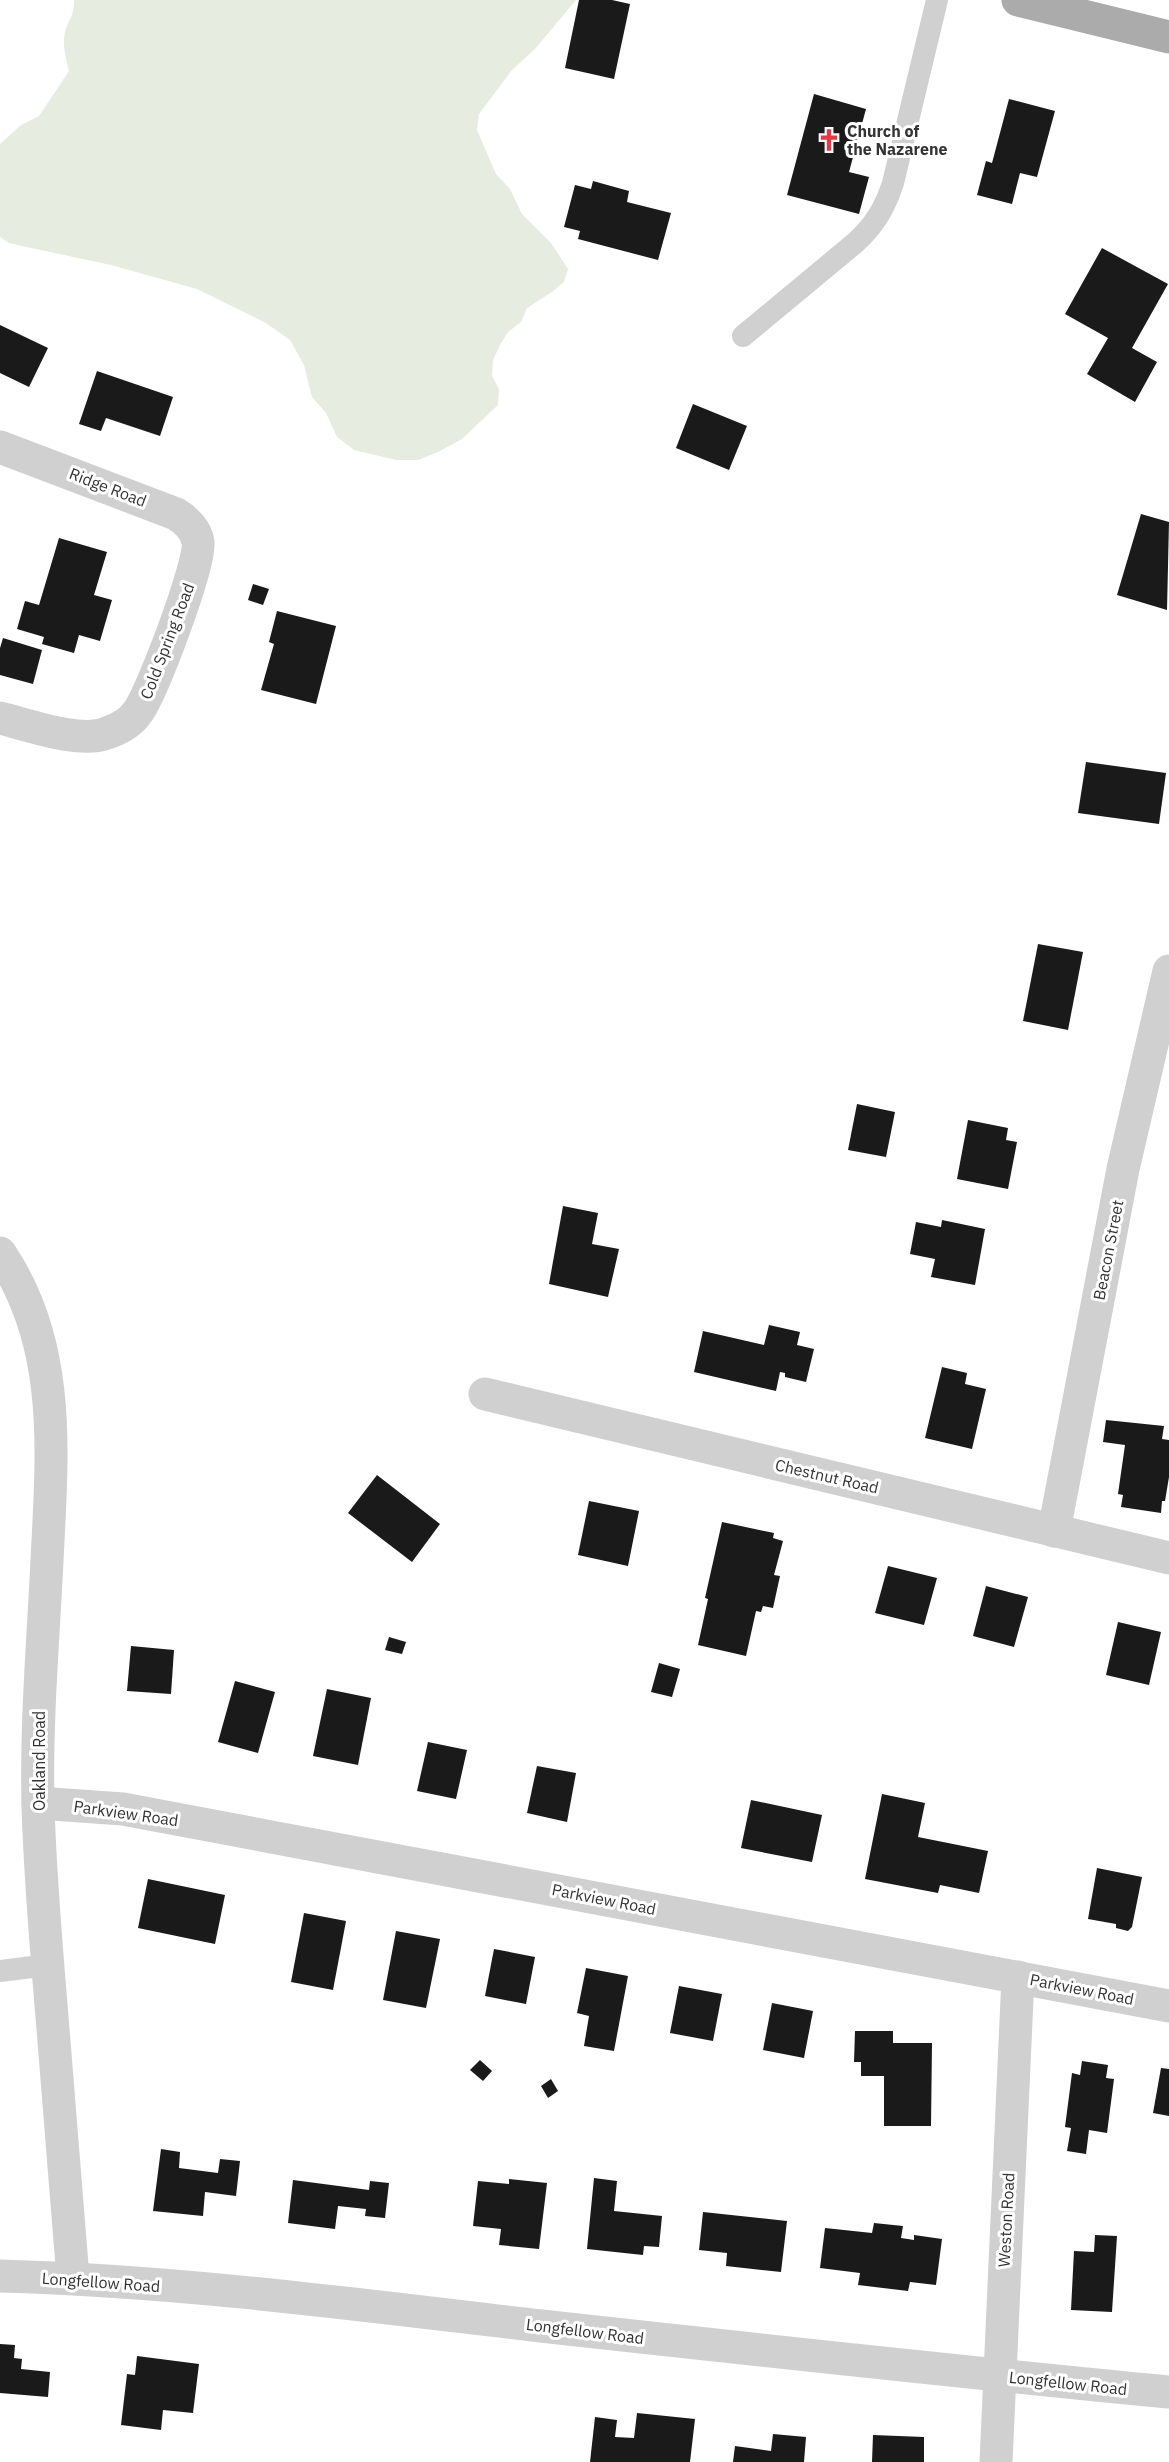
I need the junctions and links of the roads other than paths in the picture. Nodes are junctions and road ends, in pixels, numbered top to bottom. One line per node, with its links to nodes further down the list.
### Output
1 (937, 0): 4 (lane)
2 (1017, 0): 3 (main road)
3 (1169, 37)
4 (743, 336)
5 (0, 447): 6 (street, Ridge Road)
6 (198, 548): 7 (street, Cold Spring Road)
7 (0, 718)
8 (1169, 971): 11 (street, Beacon Street)
9 (0, 1253): 13 (street, Oakland Road)
10 (485, 1394): 11 (street, Chestnut Road)
11 (1054, 1531): 12 (street, Chestnut Road)
12 (1169, 1558)
13 (38, 1803): 14 (street, Oakland Road); 16 (street, Parkview Road)
14 (48, 1965): 15 (lane); 19 (street, Oakland Road)
15 (0, 1971)
16 (1018, 1977): 17 (street, Parkview Road); 20 (street, Weston Road)
17 (1169, 2006)
18 (0, 2276): 19 (street, Longfellow Road)
19 (73, 2278): 20 (street, Longfellow Road)
20 (999, 2376): 21 (street, Longfellow Road); 22 (street, Weston Road)
21 (1169, 2392)
22 (996, 2462)

